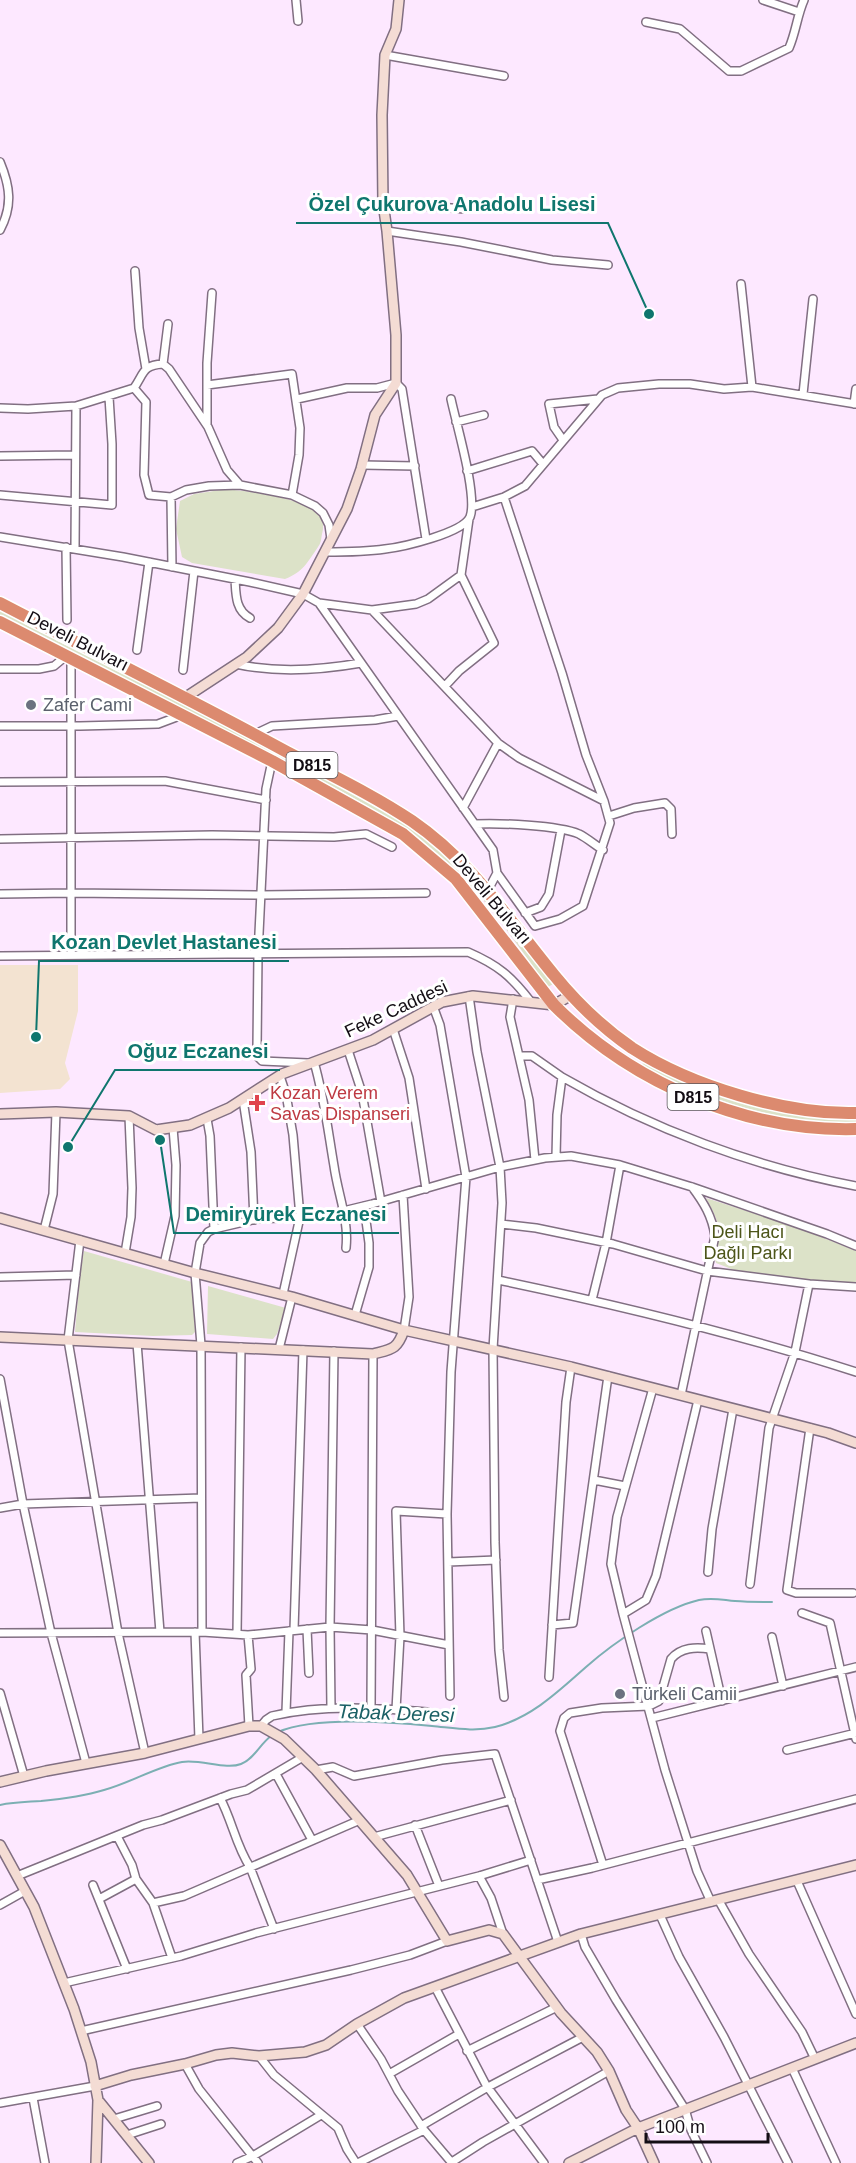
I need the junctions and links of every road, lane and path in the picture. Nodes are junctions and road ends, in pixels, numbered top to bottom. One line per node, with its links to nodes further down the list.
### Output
1 (296, 0): 6 (street)
2 (399, 0): 8 (street)
3 (763, 0): 5 (street)
4 (804, 0): 5 (street)
5 (799, 12): 7 (street)
6 (298, 21)
7 (646, 22)
8 (385, 56): 9 (street); 11 (street)
9 (504, 76)
10 (0, 162): 13 (street)
11 (383, 203): 12 (street); 14 (street)
12 (465, 209)
13 (0, 230)
14 (387, 231): 15 (street); 23 (street)
15 (608, 265)
16 (135, 271): 22 (street)
17 (741, 284): 25 (street)
18 (212, 293): 24 (street)
19 (813, 299): 28 (street)
20 (168, 324): 21 (street)
21 (163, 364): 22 (street); 38 (street)
22 (146, 369): 26 (street)
23 (396, 383): 30 (street); 43 (street); 44 (street)
24 (207, 385): 30 (street); 38 (street)
25 (752, 387): 28 (street); 32 (street)
26 (134, 388): 29 (street); 49 (street)
27 (856, 389): 33 (street)
28 (803, 394): 33 (street)
29 (109, 397): 34 (street); 51 (street)
30 (297, 399): 48 (street)
31 (451, 399): 37 (street)
32 (598, 399): 39 (street); 39 (street)
33 (855, 404)
34 (76, 406): 35 (street); 40 (street)
35 (0, 408)
36 (484, 415): 37 (street)
37 (456, 422): 45 (street)
38 (207, 427): 46 (street)
39 (563, 440): 42 (street)
40 (75, 455): 41 (street); 51 (street)
41 (0, 456)
42 (543, 464): 45 (street); 50 (street)
43 (362, 465): 44 (street); 55 (street)
44 (415, 466): 56 (street)
45 (466, 471): 52 (street)
46 (240, 485): 48 (street); 49 (street)
47 (0, 495): 51 (street)
48 (292, 495): 55 (street)
49 (171, 497): 61 (street)
50 (504, 497): 52 (street); 90 (street)
51 (75, 503): 58 (street)
52 (472, 507): 53 (street)
53 (469, 519): 56 (street); 63 (street)
54 (0, 537): 57 (street)
55 (332, 539): 59 (street)
56 (426, 539): 59 (street)
57 (66, 547): 58 (street); 70 (street)
58 (75, 549): 60 (street)
59 (325, 552): 65 (street)
60 (149, 562): 61 (street); 72 (street)
61 (172, 567): 62 (street)
62 (194, 571): 64 (street); 77 (street)
63 (461, 575): 68 (street); 78 (street)
64 (235, 579): 65 (street); 69 (street)
65 (303, 594): 67 (street); 75 (street)
66 (0, 603): 79 (highway, Develi Bulvarı / D815)
67 (319, 603): 68 (street); 74 (street)
68 (372, 609): 78 (street)
69 (250, 618)
70 (67, 620)
71 (0, 622): 73 (highway, Develi Bulvarı / D815)
72 (137, 650)
73 (69, 657): 76 (street); 80 (highway, Develi Bulvarı / D815); 83 (street)
74 (361, 663): 75 (street); 81 (street)
75 (236, 664): 79 (street)
76 (0, 669)
77 (183, 670)
78 (445, 686): 85 (street)
79 (186, 697): 84 (highway, Develi Bulvarı / D815)
80 (183, 714): 83 (street); 86 (highway, Develi Bulvarı / D815)
81 (398, 716): 84 (street); 91 (street)
82 (0, 726): 83 (street)
83 (70, 726): 87 (street)
84 (255, 734): 102 (highway, Develi Bulvarı / D815)
85 (498, 743): 90 (street); 91 (street)
86 (272, 761): 89 (street); 115 (highway, Develi Bulvarı / D815)
87 (71, 781): 88 (street); 89 (street); 97 (street)
88 (0, 782)
89 (266, 800): 96 (street)
90 (604, 801): 92 (street)
91 (463, 808): 93 (street)
92 (609, 816): 95 (street); 100 (street)
93 (475, 824): 94 (street); 101 (street)
94 (561, 830): 100 (street); 107 (street)
95 (672, 834)
96 (264, 835): 97 (street); 99 (street); 106 (street)
97 (71, 837): 98 (street); 103 (street)
98 (0, 839)
99 (392, 847)
100 (603, 850): 107 (street)
101 (496, 873): 102 (street); 107 (street)
102 (488, 890): 111 (highway, Develi Bulvarı / D815)
103 (71, 893): 105 (street); 106 (street); 109 (street)
104 (426, 893): 106 (street)
105 (0, 894)
106 (261, 895): 108 (street)
107 (525, 913)
108 (258, 954): 109 (street); 114 (street); 120 (street)
109 (71, 955): 110 (street)
110 (0, 956)
111 (571, 995): 115 (street); 125 (highway, Develi Bulvarı / D815)
112 (469, 996): 113 (street, Feke Caddesi); 116 (street, Feke Caddesi); 134 (street)
113 (513, 999): 114 (street, Feke Caddesi); 119 (street)
114 (531, 1002): 115 (street, Feke Caddesi)
115 (555, 1005): 130 (highway, Develi Bulvarı / D815)
116 (433, 1006): 117 (street, Feke Caddesi); 135 (street)
117 (393, 1029): 118 (street, Feke Caddesi); 138 (street)
118 (348, 1050): 120 (street, Feke Caddesi); 140 (street)
119 (519, 1056): 122 (street); 132 (street)
120 (312, 1063): 121 (street, Feke Caddesi); 142 (street)
121 (280, 1076): 123 (street, Feke Caddesi); 144 (street)
122 (562, 1077): 131 (street); 136 (street)
123 (243, 1100): 128 (street, Feke Caddesi); 145 (street)
124 (56, 1112): 126 (street, Feke Caddesi); 127 (street, Feke Caddesi); 148 (street)
125 (856, 1113)
126 (0, 1114)
127 (129, 1116): 129 (street, Feke Caddesi); 153 (street)
128 (207, 1119): 129 (street, Feke Caddesi); 147 (street)
129 (173, 1128): 154 (street)
130 (856, 1129)
131 (556, 1157): 132 (street); 133 (street)
132 (535, 1160): 134 (street)
133 (620, 1165): 137 (street); 150 (street)
134 (500, 1167): 135 (street); 146 (street)
135 (465, 1177): 138 (street); 168 (street)
136 (856, 1186)
137 (692, 1187): 151 (street); 155 (street)
138 (426, 1189): 139 (street)
139 (404, 1195): 140 (street); 166 (street)
140 (381, 1202): 141 (street)
141 (364, 1206): 142 (street); 164 (street)
142 (345, 1211): 144 (street); 152 (street)
143 (0, 1218): 148 (street)
144 (300, 1218): 145 (street); 162 (street)
145 (254, 1220): 147 (street)
146 (501, 1224): 150 (street); 159 (street)
147 (214, 1229): 156 (street)
148 (44, 1230): 149 (street)
149 (80, 1240): 153 (street); 157 (street)
150 (606, 1243): 155 (street); 163 (street)
151 (856, 1246)
152 (346, 1248)
153 (125, 1253): 154 (street)
154 (164, 1264): 156 (street)
155 (707, 1271): 160 (street); 165 (street)
156 (195, 1273): 162 (street); 171 (street)
157 (76, 1275): 158 (street); 169 (street)
158 (0, 1277)
159 (498, 1280): 163 (street); 174 (street)
160 (809, 1284): 161 (street); 177 (street)
161 (856, 1287)
162 (288, 1296): 164 (street); 173 (street)
163 (592, 1300): 165 (street)
164 (355, 1315): 166 (street)
165 (695, 1327): 177 (street); 184 (street)
166 (404, 1330): 168 (street); 178 (street)
167 (0, 1337): 169 (street)
168 (453, 1339): 174 (street); 197 (street)
169 (68, 1340): 170 (street); 194 (street)
170 (137, 1343): 171 (street); 193 (street)
171 (201, 1345): 172 (street); 192 (street)
172 (241, 1347): 173 (street); 216 (street)
173 (279, 1349): 175 (street)
174 (493, 1349): 179 (street); 198 (street)
175 (303, 1350): 176 (street); 208 (street)
176 (334, 1352): 178 (street); 206 (street)
177 (795, 1352): 180 (street); 187 (street)
178 (373, 1354): 209 (street)
179 (572, 1367): 181 (street); 205 (street)
180 (856, 1372)
181 (608, 1376): 183 (street); 190 (street)
182 (0, 1379): 195 (street)
183 (653, 1388): 184 (street); 191 (street)
184 (681, 1395): 185 (street)
185 (698, 1400): 186 (street); 204 (street)
186 (733, 1409): 187 (street); 200 (street)
187 (774, 1419): 188 (street); 201 (street)
188 (810, 1428): 189 (street); 202 (street)
189 (856, 1443)
190 (594, 1480): 191 (street); 205 (street)
191 (626, 1486): 204 (street)
192 (201, 1498): 193 (street); 212 (street)
193 (149, 1500): 194 (street); 211 (street)
194 (97, 1503): 195 (street); 215 (street)
195 (23, 1504): 196 (street); 214 (street)
196 (0, 1508)
197 (447, 1514): 199 (street); 218 (street)
198 (496, 1560): 199 (street); 229 (street)
199 (448, 1562): 220 (street)
200 (708, 1572)
201 (750, 1584)
202 (853, 1593)
203 (802, 1613): 223 (street)
204 (622, 1614): 231 (street)
205 (552, 1625): 225 (street)
206 (330, 1627): 207 (street); 209 (street); 232 (street)
207 (308, 1629): 208 (street); 224 (street)
208 (292, 1630): 217 (street); 236 (street)
209 (372, 1630): 218 (street); 233 (street)
210 (706, 1631): 221 (street)
211 (160, 1632): 212 (street); 215 (street)
212 (199, 1632): 216 (street); 241 (street)
213 (0, 1633): 214 (street)
214 (51, 1633): 215 (street); 245 (street)
215 (118, 1633): 243 (street)
216 (237, 1634): 217 (street)
217 (248, 1635): 238 (street)
218 (400, 1636): 220 (street); 234 (street)
219 (772, 1637): 226 (street)
220 (449, 1645): 228 (street)
221 (710, 1649): 230 (street); 231 (street)
222 (856, 1667): 223 (street)
223 (841, 1672): 226 (street); 240 (street)
224 (309, 1673)
225 (549, 1677)
226 (783, 1686): 230 (street)
227 (0, 1693): 248 (street)
228 (450, 1696)
229 (504, 1697)
230 (722, 1701): 237 (street)
231 (649, 1706): 237 (street); 261 (street)
232 (331, 1708): 233 (street); 236 (street)
233 (371, 1708): 234 (street)
234 (396, 1710): 235 (street)
235 (427, 1712)
236 (286, 1713): 239 (street)
237 (652, 1718): 258 (street)
238 (249, 1726): 239 (street); 241 (street)
239 (264, 1727): 244 (street)
240 (856, 1735): 242 (street)
241 (199, 1739): 243 (street)
242 (786, 1750)
243 (145, 1753): 245 (street)
244 (303, 1757): 246 (street); 247 (street)
245 (86, 1764): 248 (street)
246 (316, 1770): 251 (street); 253 (street)
247 (276, 1774): 250 (street); 257 (street)
248 (24, 1776): 249 (street)
249 (0, 1782)
250 (220, 1798): 255 (street); 263 (street)
251 (511, 1800): 254 (street); 260 (street)
252 (856, 1800): 258 (street)
253 (360, 1820): 256 (street); 257 (street)
254 (415, 1825): 256 (street); 270 (street)
255 (117, 1836): 264 (street); 266 (street)
256 (374, 1837): 272 (street)
257 (312, 1840): 263 (street)
258 (688, 1843): 261 (street); 274 (street)
259 (0, 1845): 264 (street)
260 (531, 1860): 265 (street); 267 (street)
261 (603, 1865): 267 (street)
262 (856, 1865): 268 (street)
263 (250, 1867): 275 (street); 278 (street)
264 (17, 1876): 271 (street)
265 (479, 1876): 270 (street); 279 (street)
266 (136, 1879): 273 (street); 275 (street)
267 (537, 1880): 282 (street)
268 (797, 1881): 274 (street); 289 (street)
269 (93, 1886): 273 (street)
270 (439, 1886): 272 (street)
271 (25, 1891): 276 (street); 286 (street)
272 (417, 1891): 278 (street); 281 (street)
273 (99, 1899): 285 (street)
274 (715, 1901): 277 (street); 297 (street)
275 (153, 1904): 284 (street)
276 (0, 1905)
277 (660, 1915): 280 (street); 302 (street)
278 (274, 1929): 284 (street)
279 (503, 1934): 281 (street); 283 (street)
280 (581, 1934): 282 (street); 309 (street)
281 (447, 1941): 291 (street)
282 (558, 1942): 283 (street)
283 (518, 1956): 287 (street); 288 (street)
284 (172, 1958): 285 (street)
285 (127, 1969): 286 (street)
286 (64, 1983): 291 (street)
287 (435, 1987): 290 (street); 292 (street)
288 (557, 2007): 293 (street); 295 (street)
289 (856, 2014)
290 (357, 2024): 296 (street); 301 (street)
291 (81, 2031): 303 (street)
292 (459, 2034): 295 (street); 301 (street)
293 (583, 2037): 300 (street); 304 (street)
294 (856, 2043): 297 (street)
295 (467, 2051): 304 (street)
296 (259, 2056): 298 (street); 310 (street)
297 (814, 2059): 299 (street)
298 (185, 2064): 303 (street); 317 (street)
299 (792, 2068): 302 (street); 329 (street)
300 (609, 2071): 312 (street); 315 (street)
301 (389, 2074): 314 (street)
302 (748, 2085): 309 (street); 328 (street)
303 (95, 2086): 305 (street); 306 (street)
304 (488, 2087): 312 (street); 314 (street)
305 (33, 2098): 307 (street); 318 (street)
306 (98, 2100): 311 (street); 319 (street)
307 (0, 2103)
308 (157, 2106): 311 (street)
309 (685, 2109): 315 (street); 327 (street)
310 (321, 2115): 317 (street); 322 (street)
311 (114, 2119): 316 (street)
312 (515, 2123): 323 (street); 324 (street)
313 (161, 2124): 316 (street)
314 (423, 2128): 322 (street); 323 (street)
315 (638, 2128): 325 (street); 326 (street)
316 (128, 2135): 320 (street)
317 (256, 2160): 321 (street)
318 (45, 2163)
319 (96, 2163)
320 (149, 2163)
321 (237, 2163)
322 (357, 2163)
323 (452, 2163)
324 (544, 2163)
325 (569, 2163)
326 (654, 2163)
327 (707, 2163)
328 (788, 2163)
329 (836, 2163)

